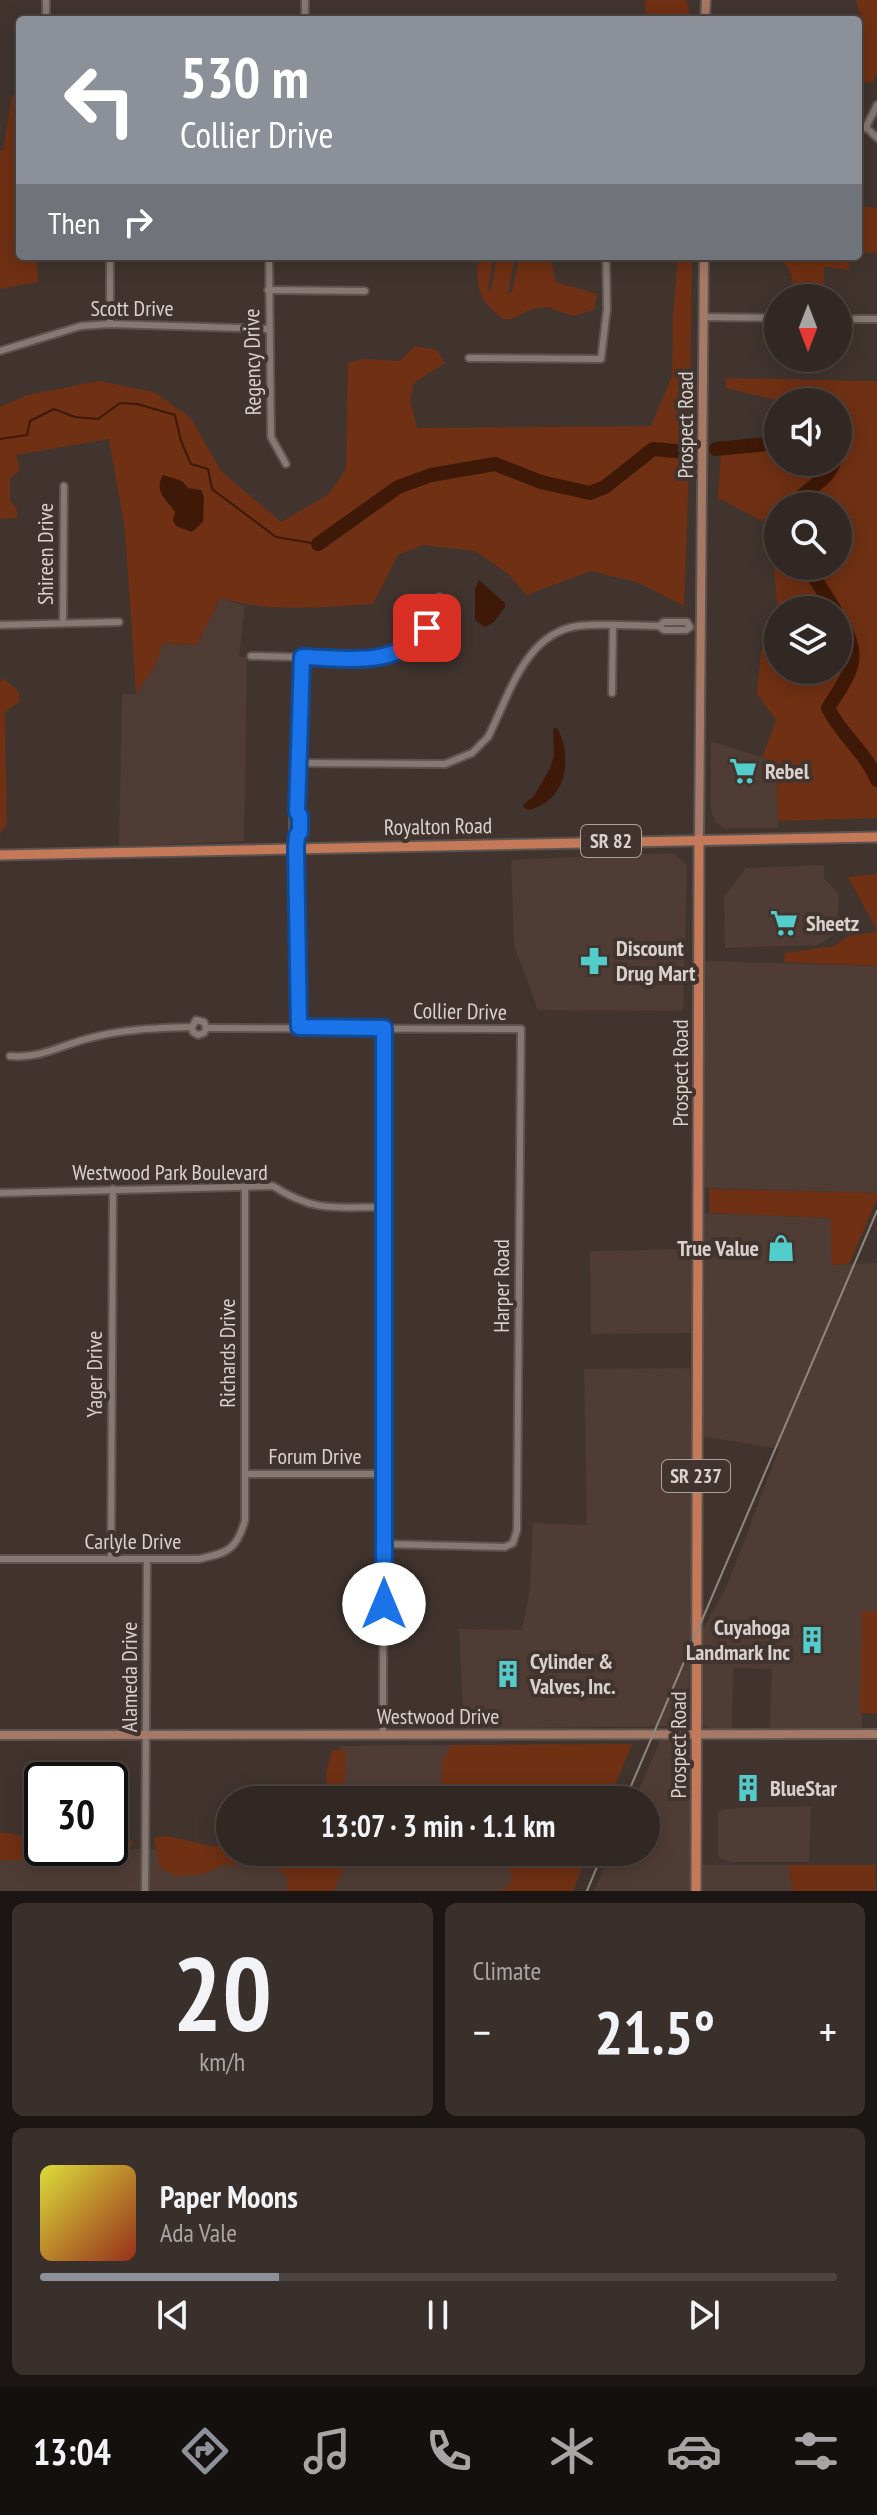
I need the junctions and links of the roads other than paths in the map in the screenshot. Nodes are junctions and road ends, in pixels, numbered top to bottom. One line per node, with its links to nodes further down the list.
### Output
1 (877, 105): 2 (street)
2 (866, 127): 3 (street); 4 (street)
3 (862, 130)
4 (877, 138)
5 (110, 260): 15 (street)
6 (269, 260): 9 (street, Regency Drive)
7 (606, 260): 18 (street)
8 (704, 260): 11 (street, Prospect Road)
9 (268, 290): 10 (street); 16 (street, Regency Drive)
10 (365, 291)
11 (704, 317): 12 (street); 26 (street, Prospect Road)
12 (764, 318)
13 (852, 319): 14 (street)
14 (877, 319)
15 (110, 324): 16 (street, Scott Drive); 17 (street, Scott Drive)
16 (268, 329): 19 (street, Regency Drive)
17 (0, 351)
18 (469, 358)
19 (286, 464)
20 (64, 486): 23 (street, Shireen Drive)
21 (439, 597): 28 (street)
22 (119, 622): 23 (street)
23 (63, 623): 24 (street)
24 (0, 625)
25 (613, 626): 26 (street); 29 (street); 30 (street)
26 (702, 627): 32 (street, Prospect Road)
27 (251, 656): 28 (street)
28 (302, 657): 30 (street)
29 (612, 693)
30 (300, 763): 33 (street)
31 (877, 837): 32 (main road, Royalton Road / SR 82)
32 (699, 839): 33 (main road, Royalton Road / SR 82); 52 (main road, Prospect Road / SR 237)
33 (296, 847): 34 (main road, Royalton Road / SR 82); 35 (street)
34 (0, 855)
35 (299, 1027): 36 (street, Collier Drive); 38 (street, Collier Drive)
36 (384, 1028): 37 (street, Collier Drive); 42 (street)
37 (521, 1029): 46 (street, Harper Road)
38 (10, 1056)
39 (245, 1186): 40 (street, Westwood Park Boulevard); 42 (street, Westwood Park Boulevard); 43 (street, Richards Drive)
40 (113, 1189): 41 (street, Westwood Park Boulevard); 48 (street, Yager Drive)
41 (0, 1193)
42 (384, 1207): 44 (street)
43 (245, 1474): 44 (street, Forum Drive); 45 (street, Richards Drive)
44 (384, 1474): 46 (street)
45 (245, 1520): 49 (street, Carlyle Drive)
46 (384, 1544): 51 (street)
47 (0, 1559): 48 (street, Carlyle Drive)
48 (111, 1559): 49 (street, Carlyle Drive)
49 (147, 1559): 50 (street, Alameda Drive)
50 (147, 1734): 51 (street, Westwood Drive); 54 (street, Westwood Drive); 55 (street, Alameda Drive)
51 (383, 1734): 52 (street, Westwood Drive)
52 (696, 1734): 53 (street, Westwood Drive); 56 (main road, Prospect Road / SR 237)
53 (877, 1734)
54 (0, 1735)
55 (145, 1891)
56 (696, 1891)

